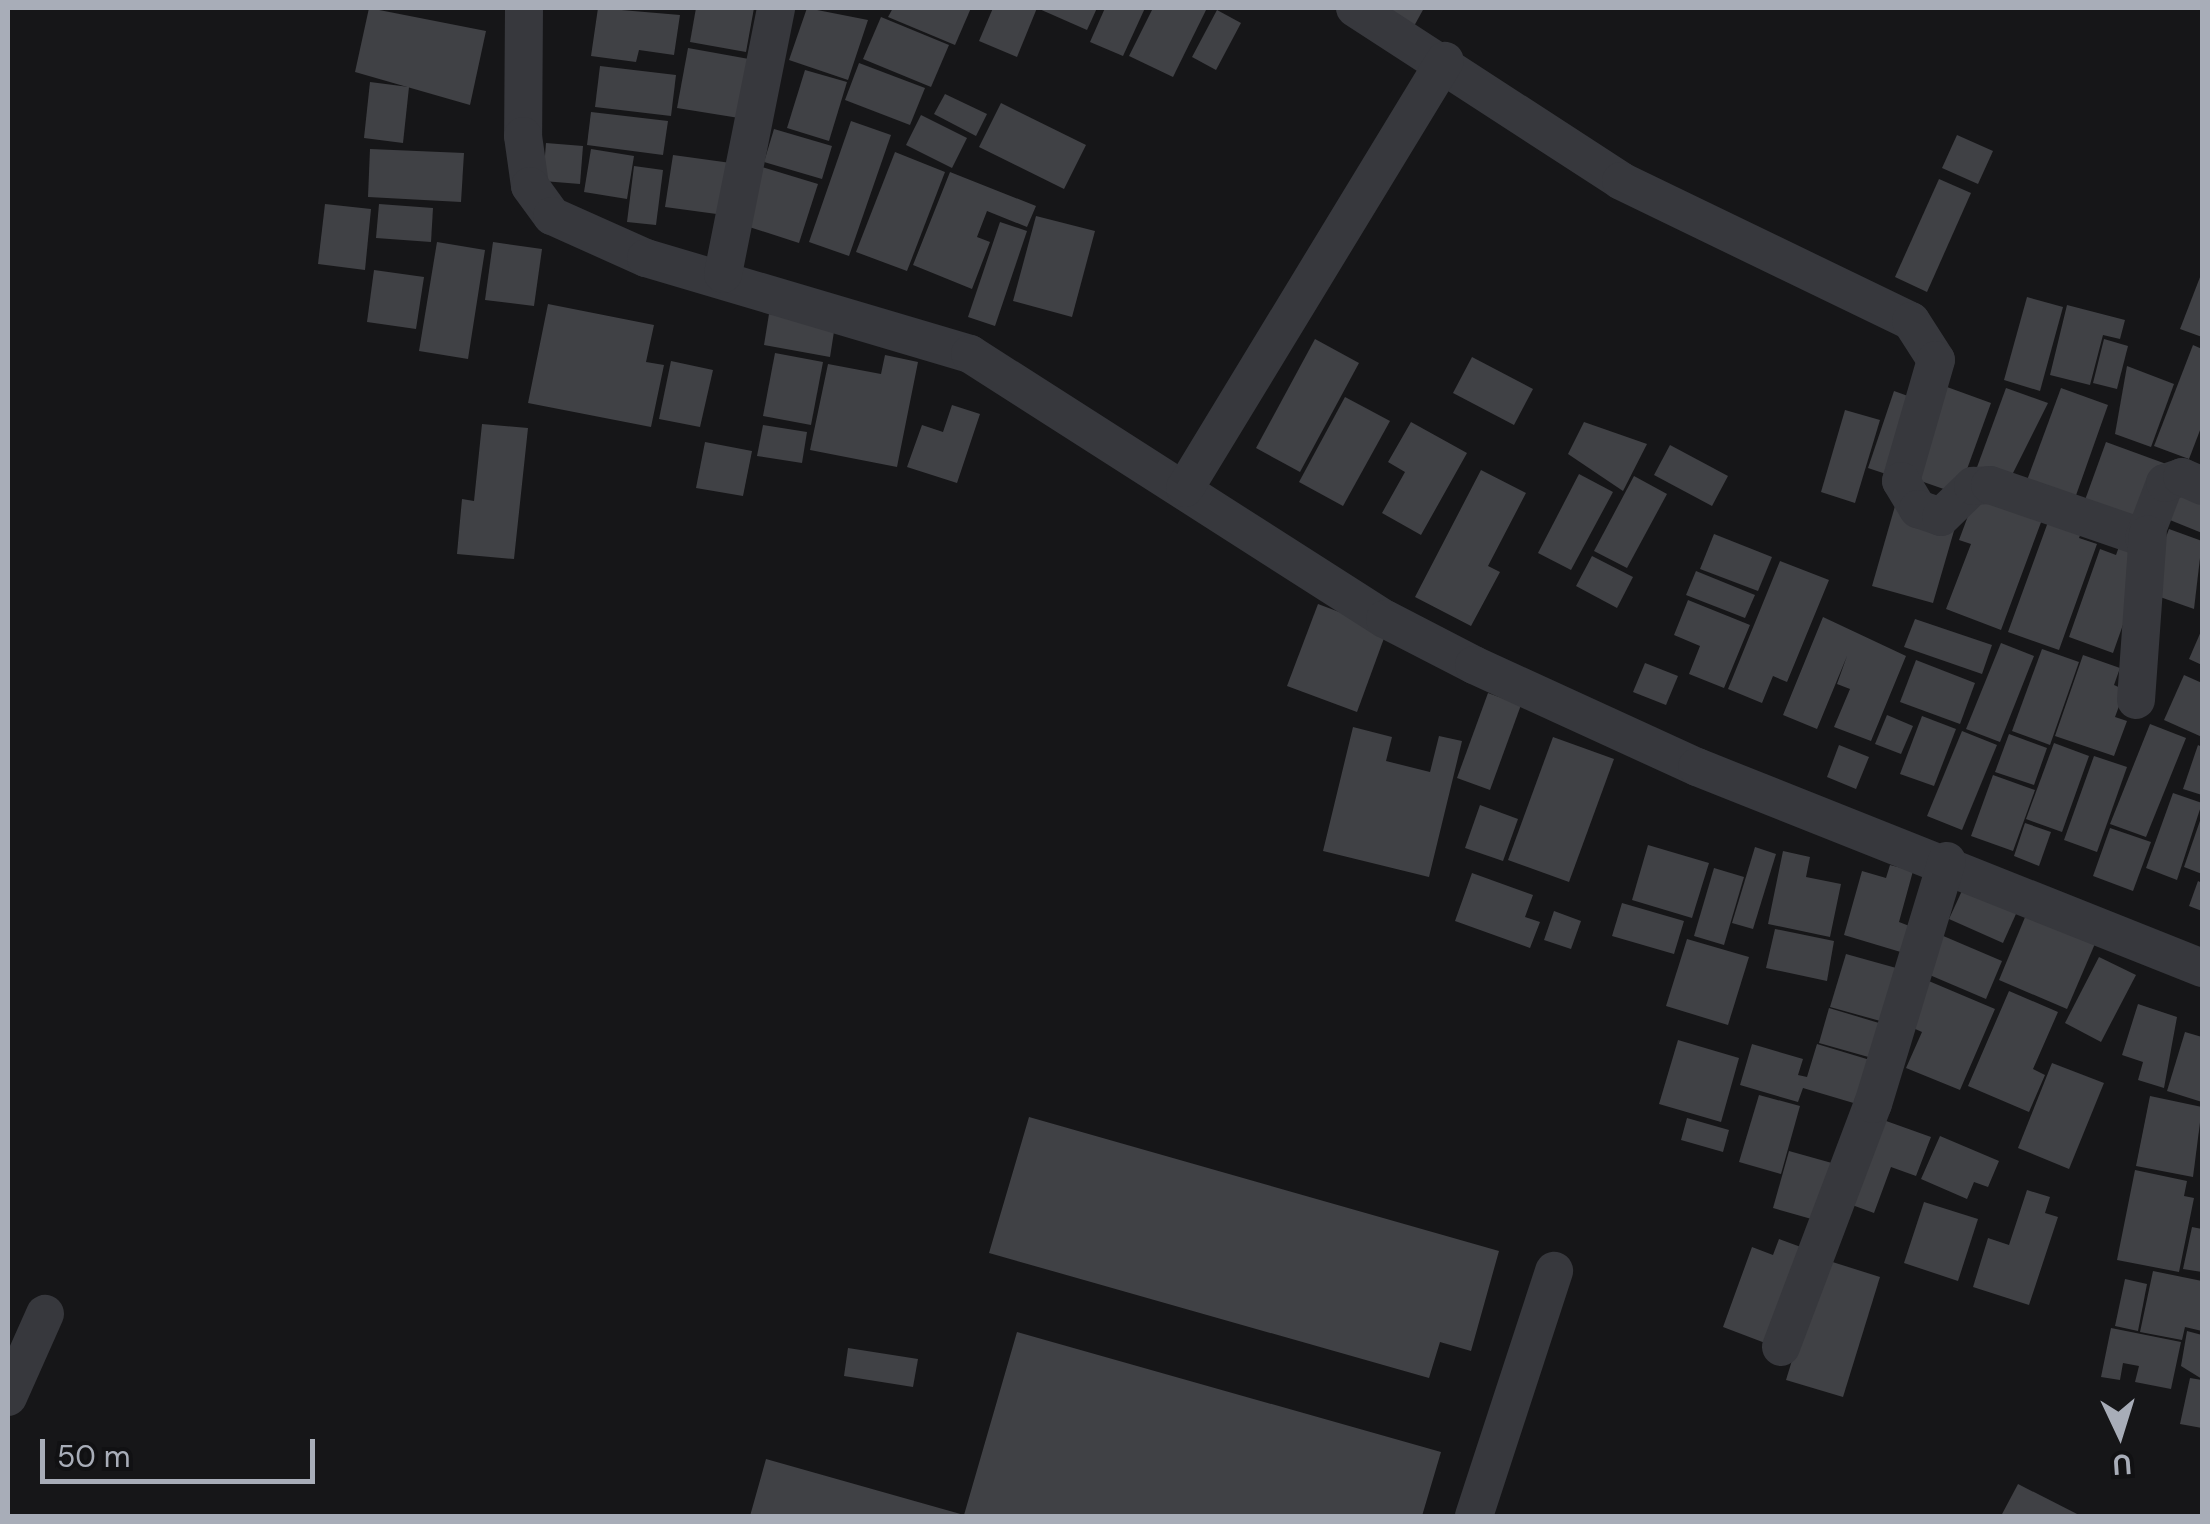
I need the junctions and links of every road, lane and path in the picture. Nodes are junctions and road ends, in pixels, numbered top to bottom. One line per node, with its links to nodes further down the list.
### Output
1 (524, 8): 5 (street)
2 (776, 8): 5 (street)
3 (1355, 8): 4 (street)
4 (1445, 61): 7 (street); 8 (street)
5 (723, 274): 7 (street)
6 (2202, 486): 8 (street)
7 (1185, 488): 10 (street)
8 (2148, 534): 9 (street)
9 (2136, 700)
10 (1946, 860): 11 (street); 14 (street)
11 (2202, 968)
12 (1554, 1270): 16 (street)
13 (45, 1314): 15 (street)
14 (1781, 1347)
15 (8, 1397)
16 (1474, 1516)

